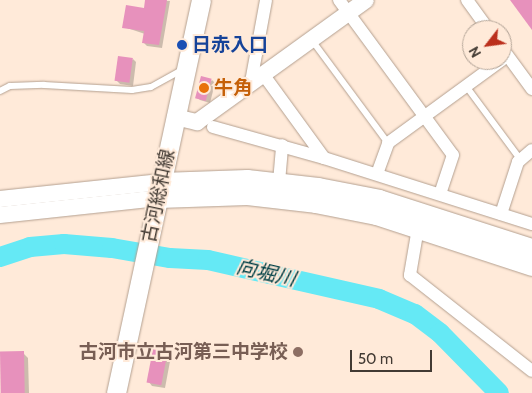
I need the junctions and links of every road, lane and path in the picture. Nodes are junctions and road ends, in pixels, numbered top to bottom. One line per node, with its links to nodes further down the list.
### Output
1 (201, 0): 9 (main road, 古河総和線)
2 (266, 0): 11 (street)
3 (366, 0): 5 (street)
4 (467, 0): 6 (street)
5 (343, 6): 7 (street); 15 (street)
6 (482, 20)
7 (311, 39): 11 (street); 18 (lane)
8 (512, 66): 13 (street)
9 (186, 68): 14 (lane); 16 (main road, 古河総和線)
10 (486, 70): 12 (street)
11 (257, 78): 16 (street); 21 (street)
12 (466, 86): 15 (street); 22 (lane)
13 (532, 89)
14 (0, 91)
15 (425, 115): 18 (street); 26 (street)
16 (175, 117): 25 (main road, 古河総和線)
17 (213, 127): 19 (street)
18 (388, 143): 23 (street)
19 (282, 146): 21 (street); 24 (street)
20 (532, 150): 22 (street)
21 (324, 158): 23 (street)
22 (520, 159): 28 (street)
23 (377, 174): 26 (street)
24 (280, 182): 25 (main road); 32 (main road)
25 (159, 190): 27 (street); 29 (street); 31 (main road); 35 (main road, 古河総和線)
26 (440, 194): 28 (street)
27 (0, 199)
28 (501, 214): 30 (street)
29 (0, 215)
30 (532, 224)
31 (418, 228): 33 (main road); 34 (street)
32 (532, 248)
33 (532, 266)
34 (532, 371)
35 (116, 393)

